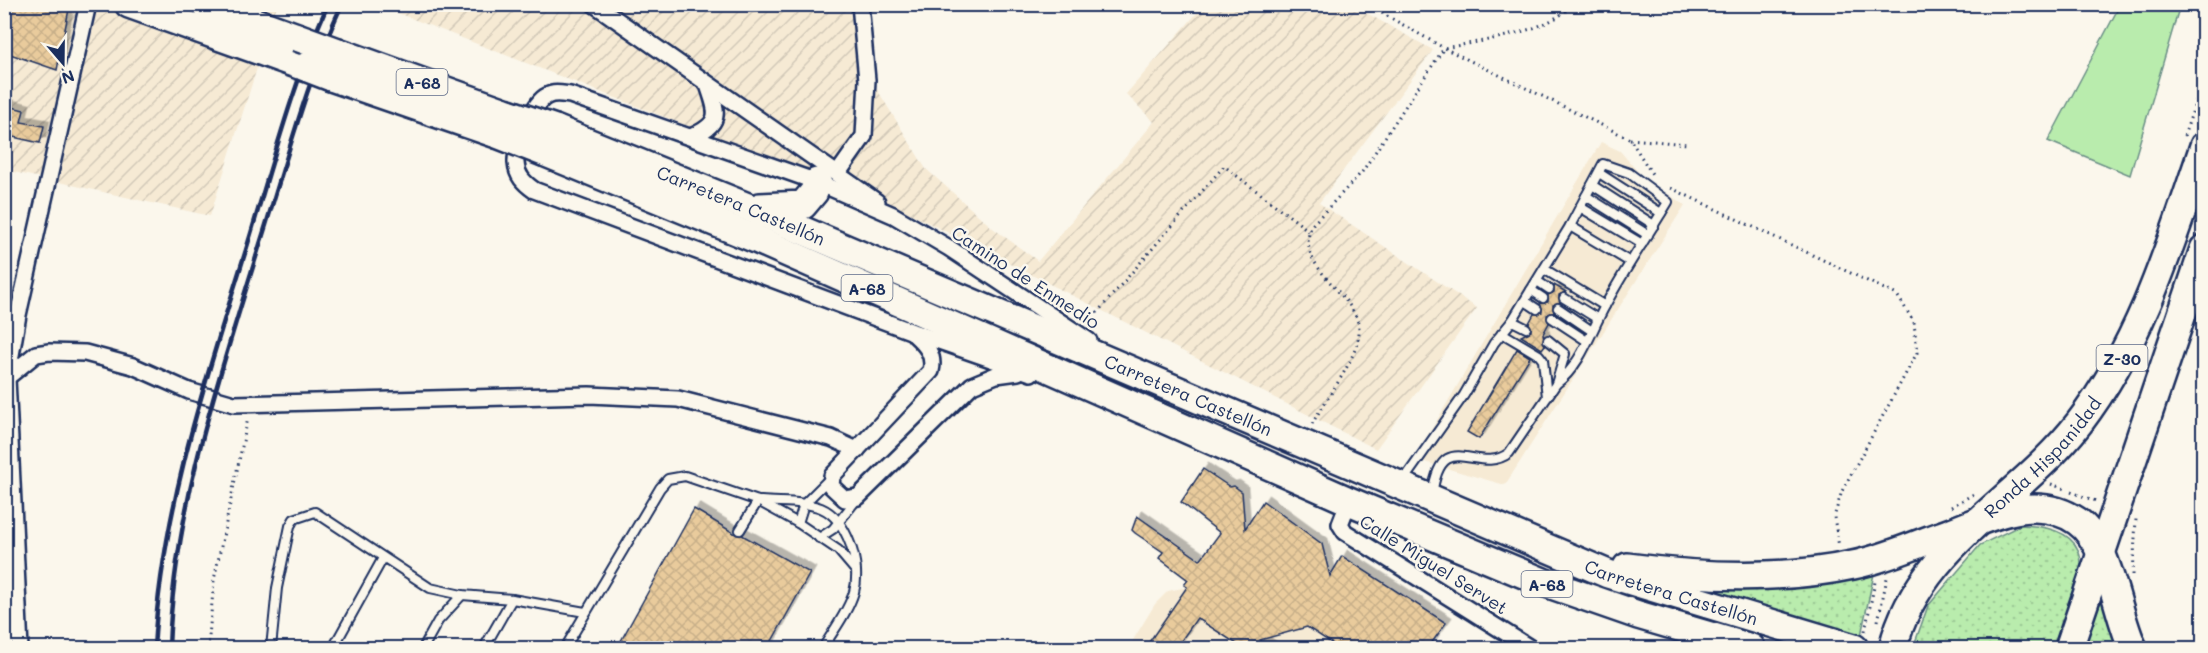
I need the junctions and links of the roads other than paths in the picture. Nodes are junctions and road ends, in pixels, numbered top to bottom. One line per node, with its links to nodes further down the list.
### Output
1 (88, 4): 45 (street)
2 (129, 4): 6 (highway, Carretera Castellón / A-68)
3 (205, 4): 6 (highway, Carretera Castellón / A-68)
4 (594, 4): 7 (street, Camino de Enmedio)
5 (860, 4): 13 (street)
6 (292, 49): 9 (highway, Carretera Castellón / A-68, bridge)
7 (708, 85): 8 (street); 11 (street, Camino de Enmedio)
8 (691, 137): 13 (street, Carretera Castellón); 41 (street, Carretera Castellón)
9 (550, 141): 17 (highway, Carretera Castellón / A-68); 51 (highway, Carretera Castellón / A-68)
10 (2192, 145): 62 (highway, Ronda Hispanidad / Z-30)
11 (805, 154): 13 (street, Camino de Enmedio); 13 (street)
12 (1599, 173): 14 (lane); 18 (lane); 18 (lane)
13 (828, 178): 17 (highway); 19 (street, Camino de Enmedio); 19 (street, Camino de Enmedio)
14 (1592, 185): 15 (lane); 20 (lane)
15 (1587, 196): 16 (lane); 22 (lane)
16 (1580, 207): 21 (lane); 23 (lane)
17 (750, 208): 47 (highway, Carretera Castellón / A-68)
18 (1661, 213): 20 (lane)
19 (893, 215): 47 (street, Camino de Enmedio)
20 (1654, 225): 22 (lane)
21 (1570, 226): 25 (lane); 26 (lane)
22 (1648, 234): 23 (lane)
23 (1642, 244): 25 (lane)
24 (2204, 249): 65 (highway, Z-30)
25 (1630, 262): 33 (lane)
26 (1544, 269): 27 (lane); 33 (lane)
27 (1537, 281): 28 (lane); 29 (lane)
28 (1549, 288)
29 (1531, 290): 30 (lane); 32 (lane)
30 (1544, 298)
31 (1564, 298): 37 (lane)
32 (1525, 301): 35 (lane); 38 (lane)
33 (1605, 306): 37 (lane)
34 (1558, 308): 40 (lane)
35 (1537, 309)
36 (1552, 318): 44 (lane)
37 (1598, 319): 40 (lane)
38 (1512, 321): 39 (lane); 42 (lane)
39 (1526, 328)
40 (1592, 331): 44 (lane)
41 (913, 332): 46 (street, Carretera Castellón); 52 (street)
42 (1502, 333): 50 (lane); 54 (lane)
43 (1548, 340): 49 (lane)
44 (1587, 341): 49 (lane)
45 (8, 357): 48 (street)
46 (1024, 371): 51 (street, Carretera Castellón); 55 (street)
47 (1137, 372): 54 (highway, Carretera Castellón / A-68)
48 (6, 379): 52 (street); 73 (street)
49 (1556, 384): 50 (lane)
50 (1547, 397): 56 (lane)
51 (1185, 427): 58 (highway, Carretera Castellón / A-68)
52 (857, 450): 53 (street)
53 (832, 476): 55 (street); 59 (lane)
54 (1400, 486): 56 (highway, Carretera Castellón / A-68)
55 (858, 497): 60 (lane)
56 (1431, 499): 66 (highway, Carretera Castellón / A-68)
57 (758, 501): 59 (lane); 61 (lane); 63 (lane); 71 (lane)
58 (1349, 501): 80 (street, Calle Miguel Servet); 81 (highway, Carretera Castellón / A-68)
59 (804, 504): 60 (lane); 61 (lane)
60 (839, 522): 64 (lane); 68 (lane)
61 (798, 523): 64 (lane)
62 (1971, 525): 65 (highway); 66 (highway); 82 (highway, Ronda Hispanidad / Z-30)
63 (740, 530)
64 (819, 538): 68 (lane)
65 (2101, 555): 83 (highway, Z-30); 84 (highway)
66 (1571, 557): 72 (highway, Carretera Castellón / A-68)
67 (383, 558): 69 (lane); 74 (lane); 75 (lane)
68 (855, 570): 79 (lane)
69 (462, 595): 70 (lane); 76 (lane)
70 (512, 599): 71 (lane); 77 (lane)
71 (585, 612): 78 (lane)
72 (1859, 640)
73 (20, 648)
74 (271, 648)
75 (333, 648)
76 (423, 648)
77 (484, 648)
78 (565, 648)
79 (823, 648)
80 (1530, 648)
81 (1751, 648)
82 (1893, 648)
83 (2068, 648)
84 (2133, 648)

